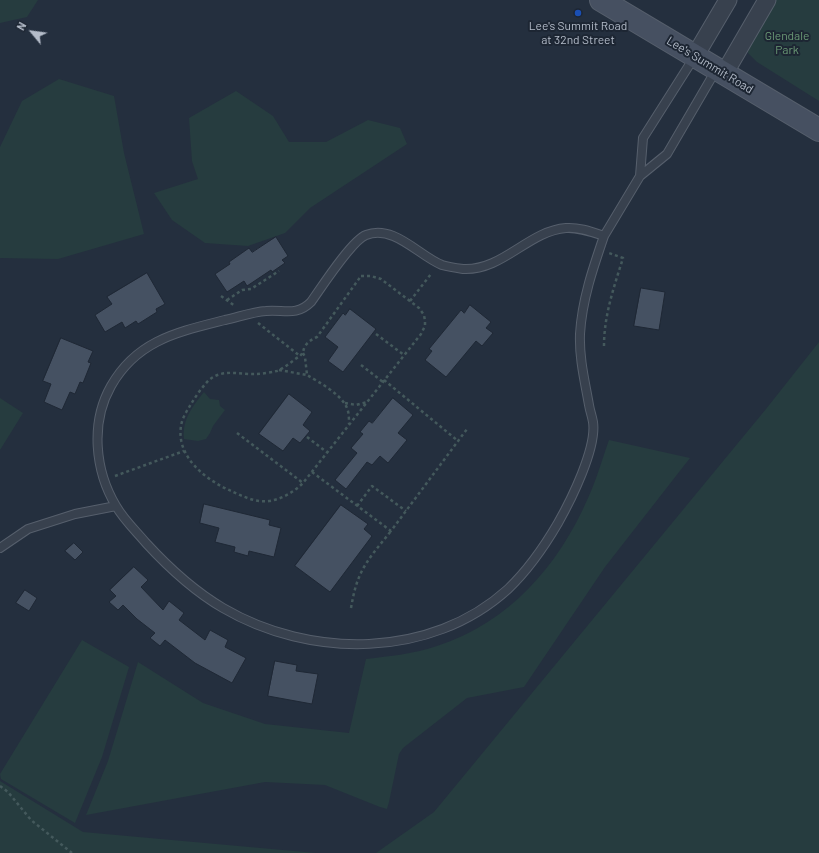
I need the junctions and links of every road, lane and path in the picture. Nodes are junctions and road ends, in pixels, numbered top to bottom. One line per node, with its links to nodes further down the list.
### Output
1 (601, 0): 4 (main road, Lee's Summit Road)
2 (728, 0): 4 (street)
3 (767, 0): 5 (street)
4 (695, 56): 5 (main road, Lee's Summit Road); 7 (lane)
5 (720, 72): 6 (main road, Lee's Summit Road); 7 (lane)
6 (819, 130)
7 (640, 176): 8 (lane)
8 (604, 236): 9 (lane); 36 (lane)
9 (599, 250): 18 (path); 38 (lane)
10 (279, 271): 13 (path)
11 (431, 274): 14 (path)
12 (222, 296): 13 (path)
13 (227, 300): 15 (path)
14 (410, 301): 19 (path); 20 (path)
15 (239, 309)
16 (255, 321): 21 (path)
17 (376, 334): 20 (path)
18 (604, 346)
19 (303, 353): 21 (path); 24 (path)
20 (404, 355): 25 (path)
21 (300, 356): 23 (path)
22 (361, 365): 25 (path)
23 (279, 370): 24 (path); 33 (path)
24 (307, 375): 27 (path)
25 (384, 381): 26 (path); 32 (path)
26 (368, 402): 27 (path); 28 (path)
27 (344, 403): 28 (path)
28 (349, 425): 34 (path)
29 (467, 429): 32 (path)
30 (237, 433): 37 (path)
31 (307, 437): 34 (path)
32 (458, 441): 40 (path)
33 (184, 451): 36 (path); 37 (path)
34 (328, 452): 35 (path)
35 (312, 472): 37 (path); 39 (path)
36 (104, 480): 38 (lane)
37 (303, 483)
38 (116, 506): 42 (lane)
39 (357, 506): 40 (path); 41 (path)
40 (406, 511): 41 (path)
41 (391, 531): 43 (path)
42 (0, 548)
43 (351, 608)
44 (0, 786): 45 (path)
45 (72, 853)

